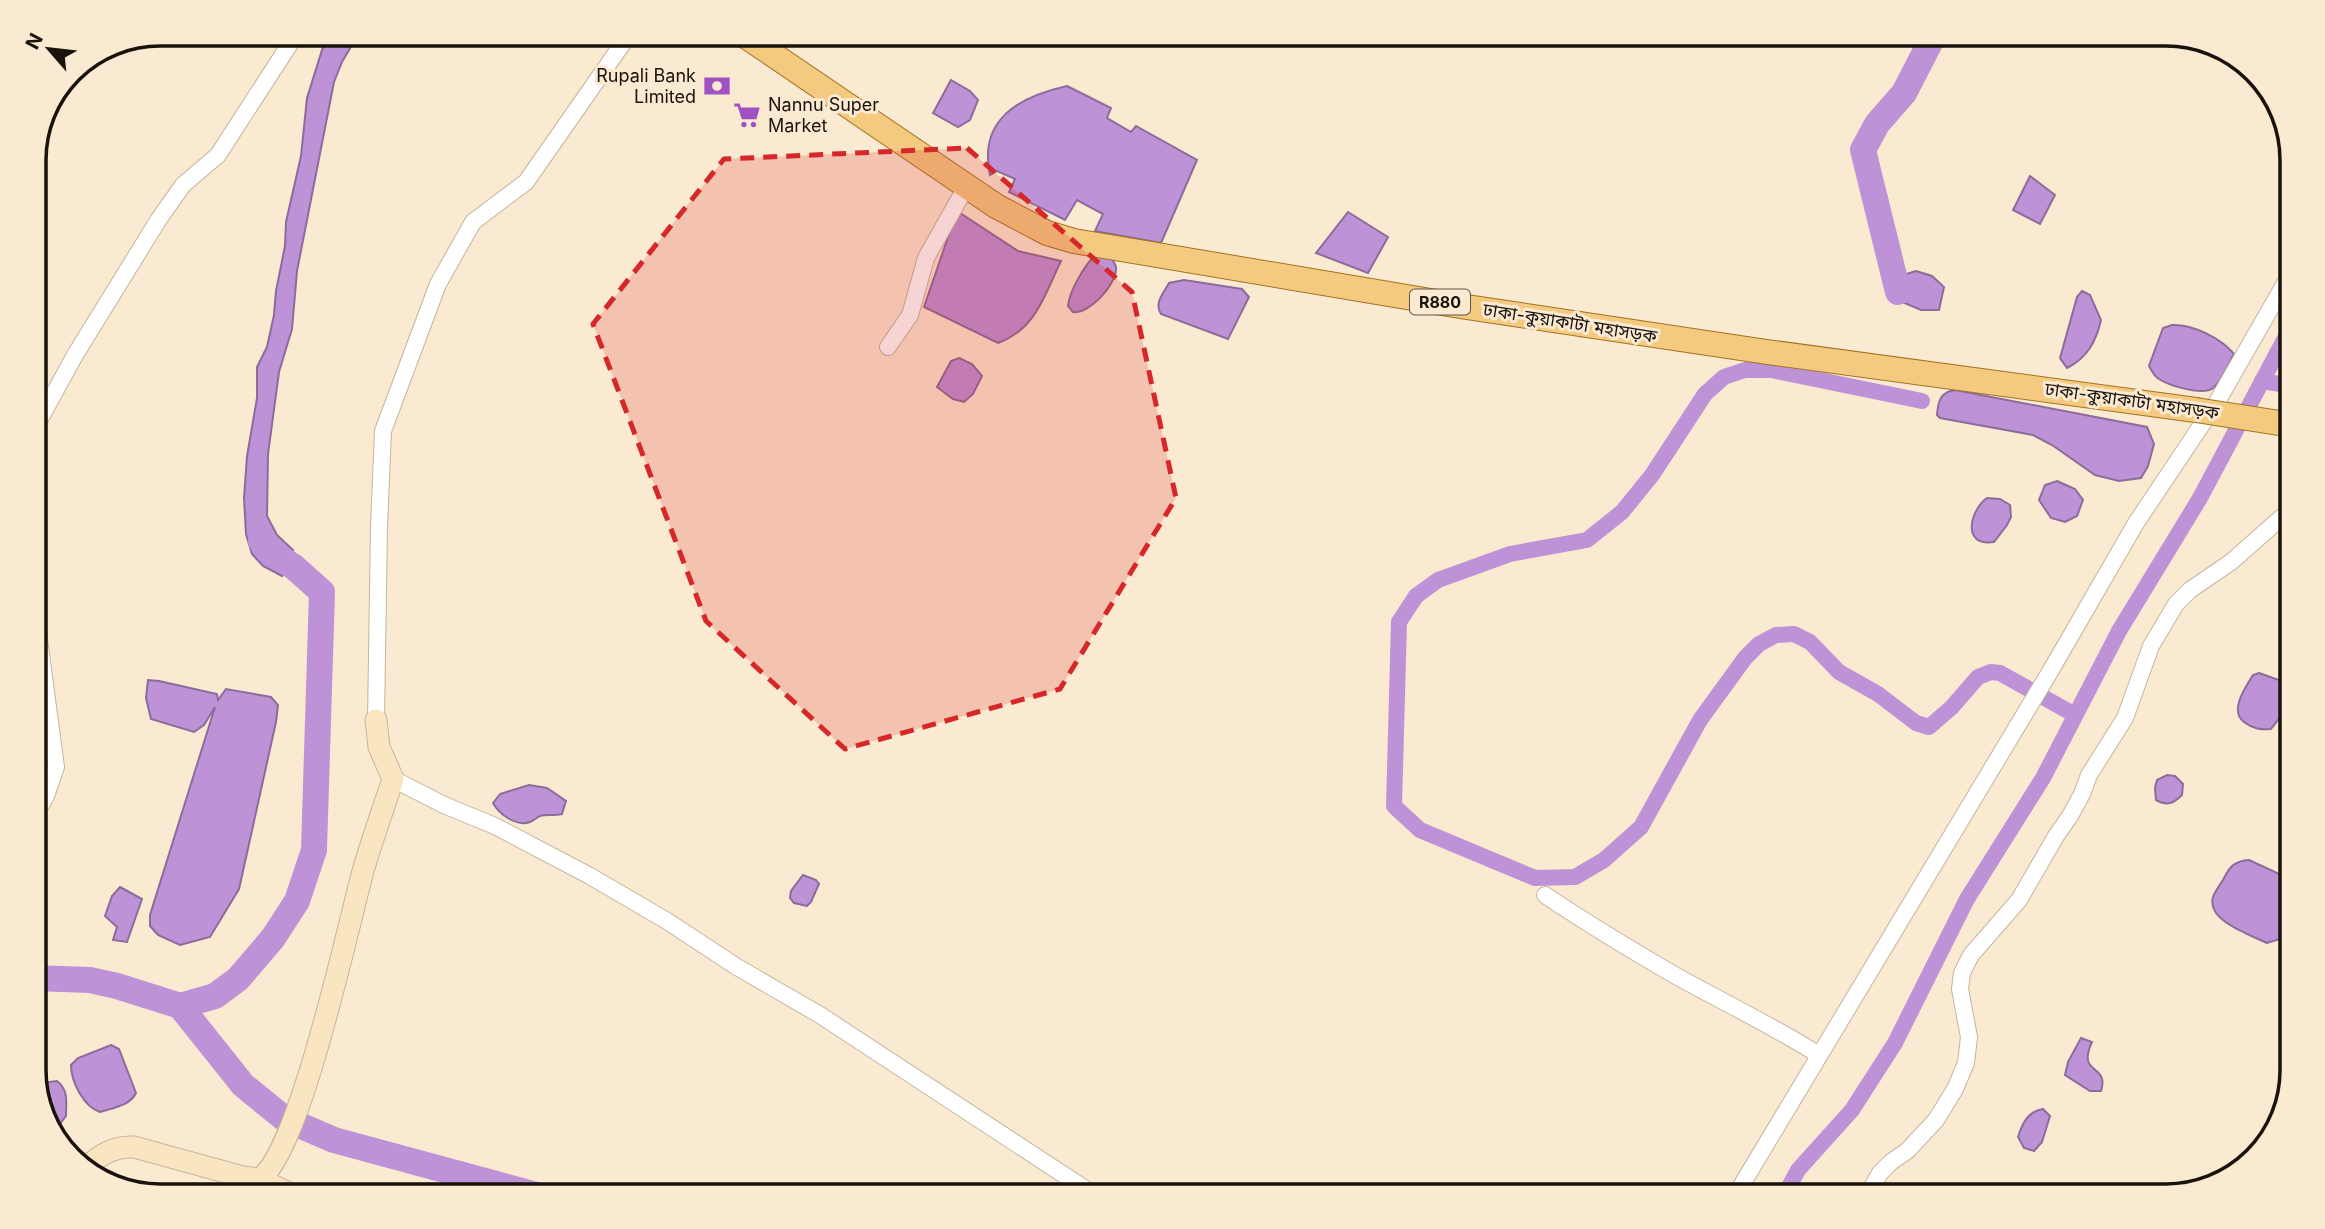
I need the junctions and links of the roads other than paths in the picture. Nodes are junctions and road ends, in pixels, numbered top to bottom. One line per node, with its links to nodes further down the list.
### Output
1 (289, 46): 7 (street)
2 (620, 46): 11 (street)
3 (760, 46): 4 (main road, ঢাকা-কুয়াকাটা মহাসড়ক / R880)
4 (965, 187): 6 (street); 8 (main road, ঢাকা-কুয়াকাটা মহাসড়ক / R880, bridge)
5 (2279, 292): 15 (street)
6 (888, 347)
7 (46, 408)
8 (2279, 423)
9 (2279, 519): 21 (street)
10 (46, 692): 13 (street)
11 (376, 720): 12 (street)
12 (393, 779): 17 (street); 19 (street)
13 (46, 796)
14 (1545, 895): 15 (street)
15 (1819, 1055): 20 (street)
16 (93, 1162): 17 (street)
17 (259, 1179): 18 (street)
18 (270, 1184)
19 (1078, 1184)
20 (1742, 1184)
21 (1875, 1184)

